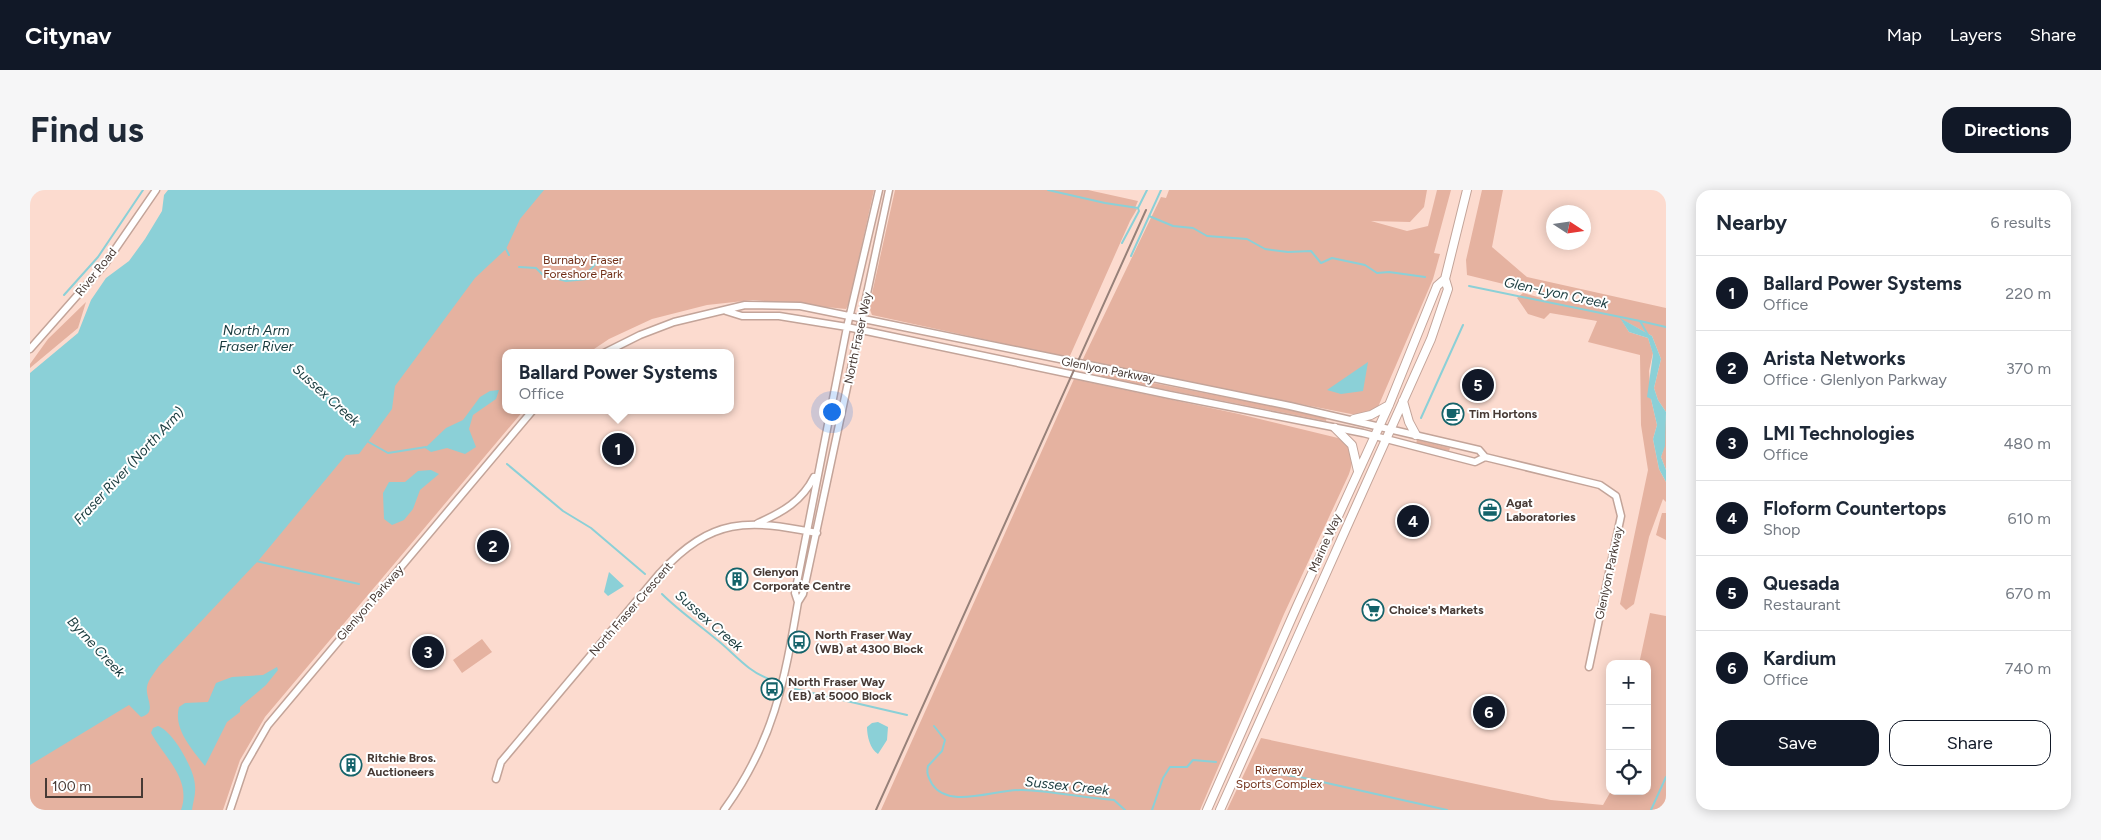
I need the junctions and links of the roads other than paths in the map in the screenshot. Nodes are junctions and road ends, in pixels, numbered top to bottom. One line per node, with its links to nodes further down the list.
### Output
1 (156, 190): 11 (street, River Road)
2 (879, 190): 7 (street, North Fraser Way)
3 (889, 190): 8 (street, North Fraser Way)
4 (1467, 190): 5 (main road, Marine Way)
5 (1445, 279): 13 (main road, Marine Way); 14 (main road, Marine Way)
6 (726, 311): 7 (street, Glenlyon Parkway); 9 (street, Glenlyon Parkway); 12 (street, Glenlyon Parkway)
7 (850, 316): 8 (street, Glenlyon Parkway); 9 (street, North Fraser Way)
8 (862, 320): 10 (street, North Fraser Way); 16 (street, Glenlyon Parkway)
9 (847, 327): 10 (street, Glenlyon Parkway); 24 (street, North Fraser Way)
10 (860, 330): 18 (street, Glenlyon Parkway); 28 (street, North Fraser Way)
11 (30, 349)
12 (612, 349)
13 (1403, 402): 19 (main road, Marine Way); 20 (main road)
14 (1389, 405): 16 (main road); 17 (main road, Marine Way)
15 (531, 414): 32 (street, Glenlyon Parkway)
16 (1354, 419): 17 (street, Glenlyon Parkway)
17 (1379, 427): 19 (street, Glenlyon Parkway); 21 (main road, Marine Way)
18 (1335, 428): 21 (street, Glenlyon Parkway); 25 (main road)
19 (1390, 430): 20 (street, Glenlyon Parkway); 22 (main road, Marine Way)
20 (1416, 435): 23 (street, Glenlyon Parkway)
21 (1374, 436): 22 (street, Glenlyon Parkway); 25 (main road, Marine Way)
22 (1385, 439): 23 (street, Glenlyon Parkway); 35 (main road, Marine Way)
23 (1485, 457): 30 (street, Glenlyon Parkway)
24 (818, 468): 26 (street); 27 (street, North Fraser Way)
25 (1358, 471): 34 (main road, Marine Way)
26 (757, 523): 27 (street, North Fraser Crescent); 31 (street, North Fraser Crescent)
27 (806, 531): 28 (street, North Fraser Crescent); 29 (street, North Fraser Way)
28 (817, 533): 29 (street, North Fraser Way)
29 (798, 602): 33 (street, North Fraser Way)
30 (1589, 667)
31 (496, 779)
32 (230, 810)
33 (724, 810)
34 (1208, 810)
35 (1220, 810)

